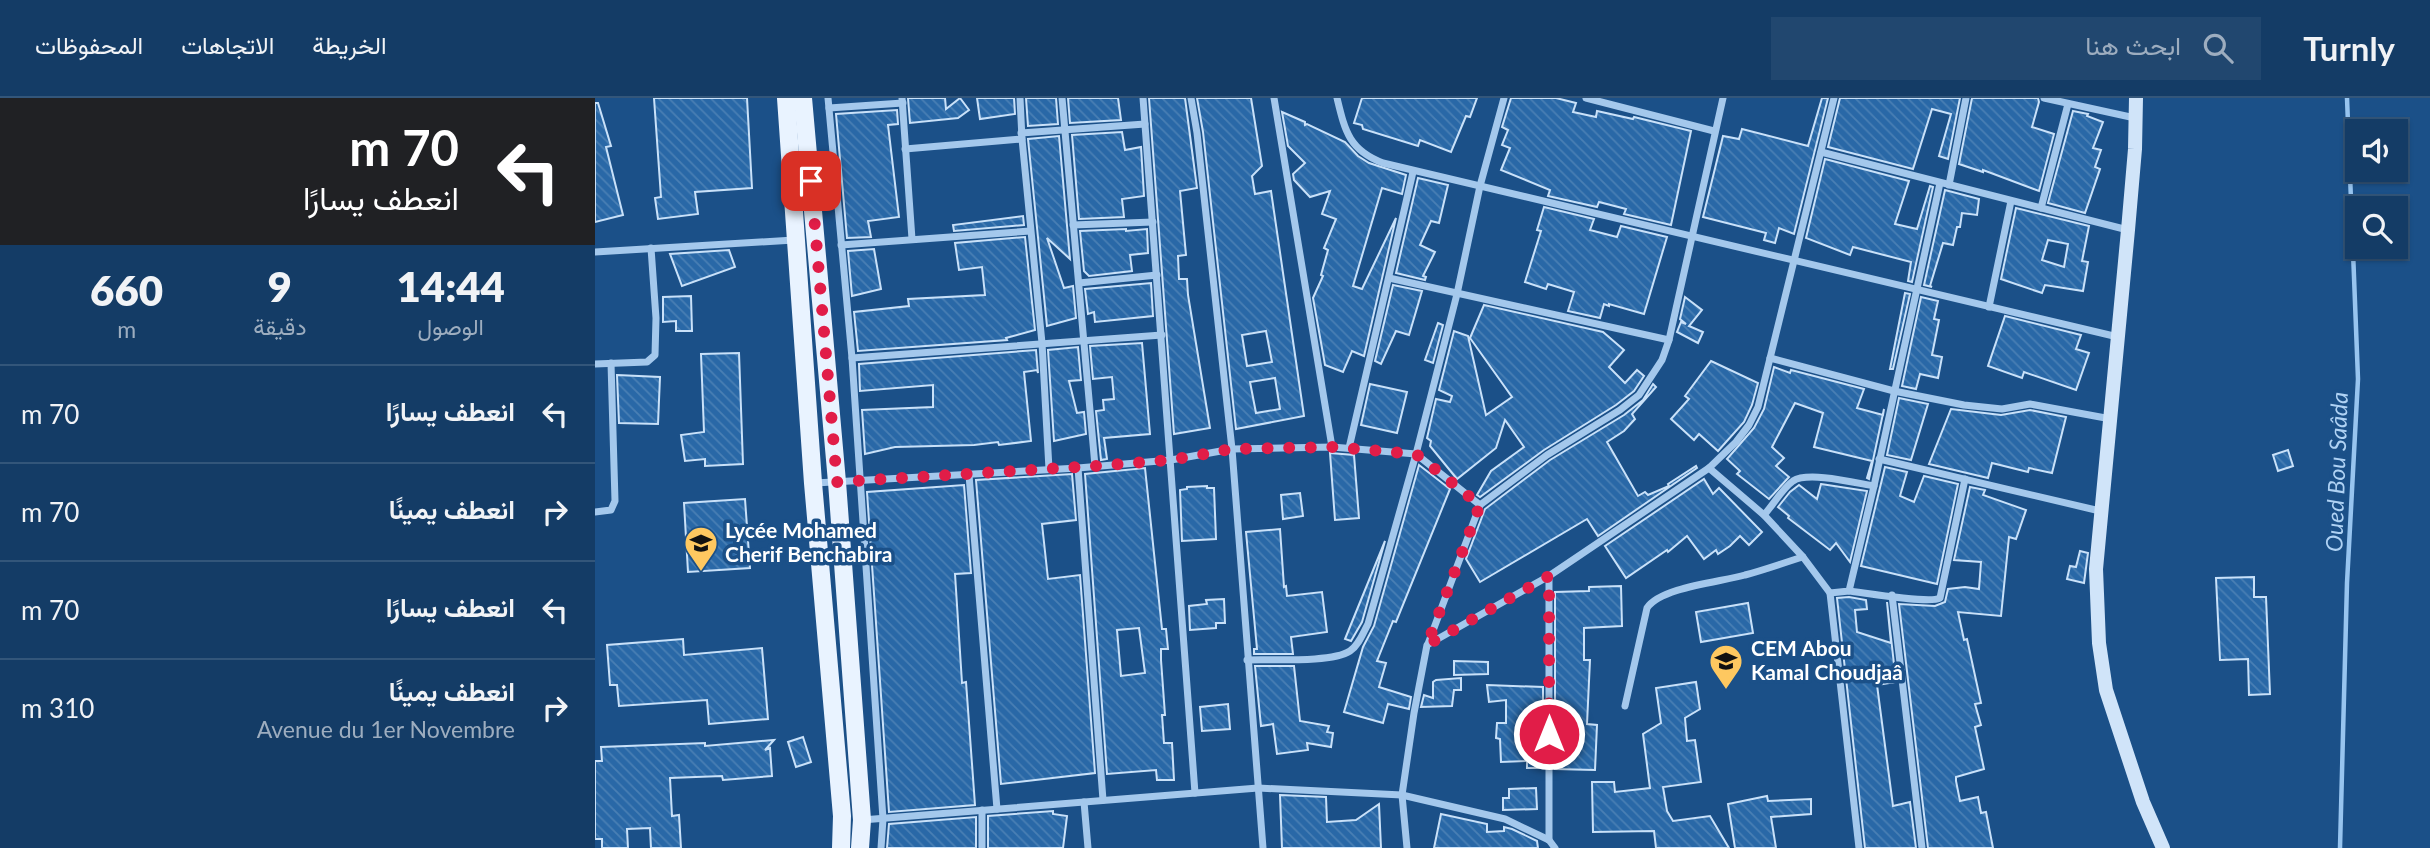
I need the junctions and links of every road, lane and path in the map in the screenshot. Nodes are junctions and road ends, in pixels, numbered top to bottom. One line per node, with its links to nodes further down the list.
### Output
1 (786, 98): 41 (main road)
2 (803, 98): 76 (main road)
3 (828, 98): 20 (street)
4 (1020, 98): 26 (street)
5 (1062, 98): 24 (street)
6 (1143, 98): 23 (street)
7 (1191, 98): 65 (street)
8 (1274, 98): 63 (street)
9 (1337, 98): 29 (street)
10 (1504, 98): 32 (street)
11 (1587, 98): 21 (street)
12 (1627, 98): 21 (street)
13 (1723, 98): 25 (street)
14 (1834, 98): 28 (street)
15 (1966, 98): 31 (street)
16 (2044, 98): 19 (street)
17 (2136, 98): 22 (street)
18 (902, 100): 20 (street); 27 (street)
19 (2068, 104): 22 (street); 34 (street)
20 (829, 108): 42 (street)
21 (1625, 108): 25 (street)
22 (2135, 118): 37 (street)
23 (1145, 124): 24 (street); 35 (street)
24 (1064, 131): 26 (street); 36 (street)
25 (1714, 131): 39 (street)
26 (1022, 136): 27 (street); 38 (street)
27 (905, 149): 40 (street)
28 (1821, 152): 30 (street); 45 (street)
29 (1413, 172): 32 (street); 47 (street)
30 (1940, 183): 31 (street); 49 (street)
31 (1949, 185): 33 (street)
32 (1480, 186): 39 (street); 50 (street)
33 (2011, 201): 34 (street); 51 (street)
34 (2041, 208): 37 (street)
35 (1153, 222): 36 (street); 46 (street)
36 (1073, 225): 48 (street)
37 (2129, 230): 53 (street)
38 (1030, 231): 40 (street); 56 (street)
39 (1691, 236): 45 (street); 55 (street)
40 (912, 239): 42 (street)
41 (795, 240): 43 (street); 77 (main road)
42 (841, 245): 57 (street)
43 (651, 248): 44 (street); 59 (street)
44 (595, 252)
45 (1795, 261): 49 (street); 58 (street)
46 (1157, 275): 48 (street); 52 (street)
47 (1389, 278): 50 (street); 64 (street)
48 (1079, 282): 54 (street)
49 (1915, 289): 51 (street); 61 (street)
50 (1458, 294): 55 (street); 66 (street)
51 (1989, 307): 53 (street)
52 (1162, 335): 54 (street); 68 (street)
53 (2118, 337): 62 (street)
54 (1084, 340): 56 (street); 69 (street)
55 (1669, 340): 79 (street)
56 (1042, 343): 57 (street); 72 (street)
57 (852, 358): 75 (street)
58 (1770, 358): 61 (street); 71 (street)
59 (611, 363): 60 (street); 81 (street)
60 (595, 364)
61 (1894, 391): 62 (street); 67 (street)
62 (2112, 419): 80 (street)
63 (1332, 447): 64 (street); 65 (street)
64 (1349, 448): 66 (street)
65 (1232, 449): 68 (street); 89 (street)
66 (1416, 454): 79 (street); 89 (street)
67 (1879, 459): 74 (street); 78 (street)
68 (1171, 460): 69 (street); 92 (street)
69 (1095, 466): 70 (street)
70 (1078, 468): 72 (street); 94 (street)
71 (1709, 468): 82 (street); 84 (street)
72 (1049, 469): 73 (street)
73 (969, 475): 75 (street); 96 (street)
74 (1965, 479): 80 (street); 87 (street)
75 (859, 480): 76 (street); 98 (street)
76 (837, 482): 77 (street); 99 (main road)
77 (813, 483): 101 (main road)
78 (1874, 486): 82 (street); 85 (street)
79 (1480, 505): 88 (street)
80 (2101, 511): 111 (street)
81 (595, 512)
82 (1764, 515): 83 (street)
83 (1803, 557): 86 (street); 90 (street)
84 (1549, 576): 88 (street); 100 (street)
85 (1849, 592): 86 (street); 87 (street)
86 (1830, 593): 109 (street)
87 (1892, 595): 110 (street)
88 (1427, 645): 93 (street)
89 (1247, 660): 91 (street)
90 (1625, 706)
91 (1258, 788): 92 (street); 93 (street); 106 (street)
92 (1195, 793): 94 (street)
93 (1402, 795): 100 (street); 107 (street)
94 (1103, 800): 95 (street)
95 (1084, 802): 96 (street); 105 (street)
96 (996, 809): 97 (street)
97 (982, 810): 98 (street); 104 (street)
98 (883, 819): 99 (street); 103 (street)
99 (862, 820): 102 (main road)
100 (1549, 840): 108 (street)
101 (841, 848)
102 (860, 848)
103 (881, 848)
104 (982, 848)
105 (1088, 848)
106 (1263, 848)
107 (1407, 848)
108 (1555, 848)
109 (1859, 848)
110 (1922, 848)
111 (2163, 848)

